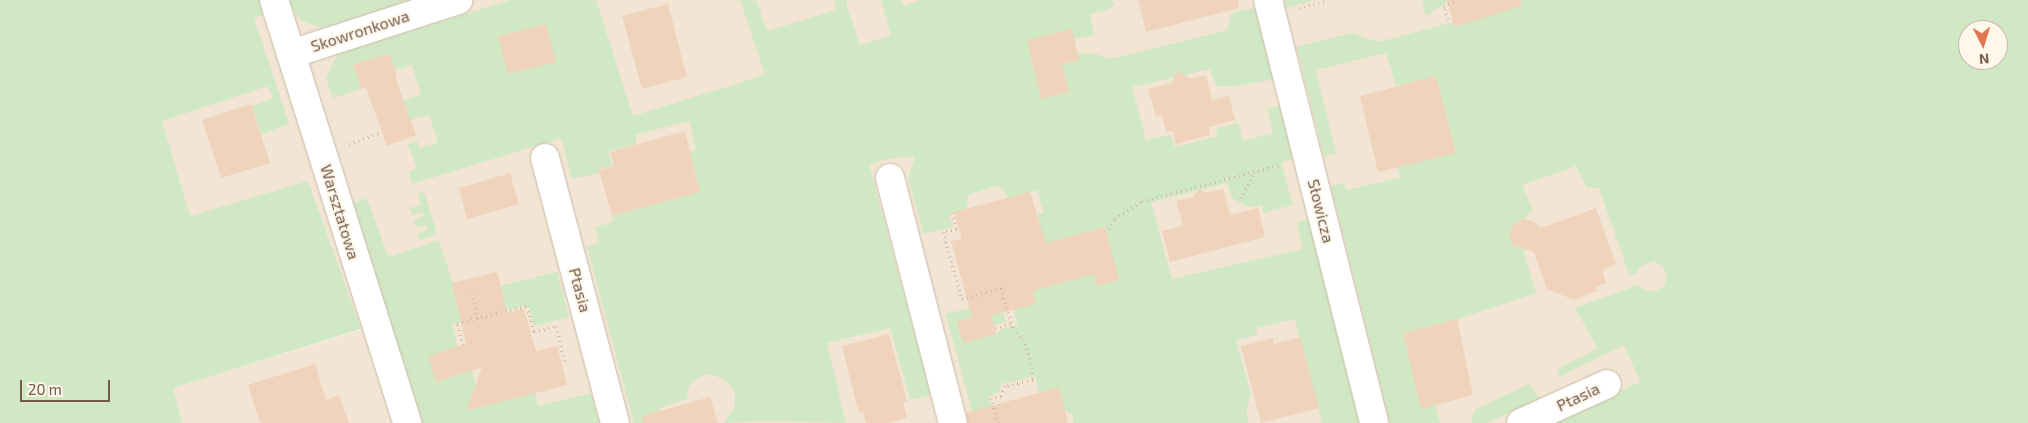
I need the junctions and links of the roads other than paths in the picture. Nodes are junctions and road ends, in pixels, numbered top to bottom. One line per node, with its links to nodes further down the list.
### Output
1 (274, 0): 4 (street, Warsztatowa)
2 (458, 0): 4 (street, Skowronkowa)
3 (1268, 0): 11 (street, Słowicza)
4 (291, 54): 8 (street, Warsztatowa)
5 (545, 158): 9 (street, Ptasia)
6 (890, 178): 10 (street)
7 (1607, 384): 12 (street, Ptasia)
8 (407, 423)
9 (615, 423)
10 (953, 423)
11 (1374, 423)
12 (1521, 423)

